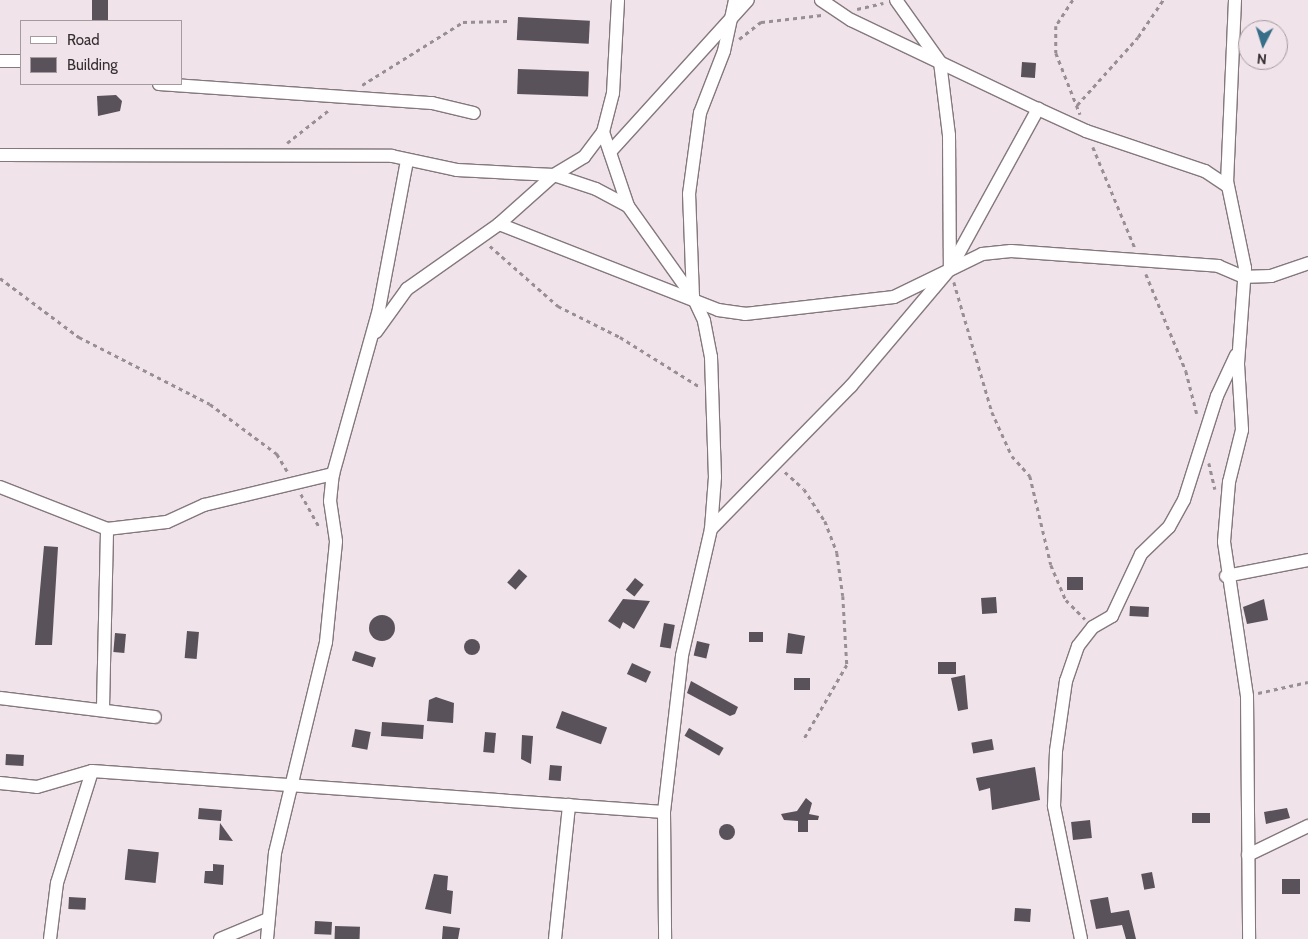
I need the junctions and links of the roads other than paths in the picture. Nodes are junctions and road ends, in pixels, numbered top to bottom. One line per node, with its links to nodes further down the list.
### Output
1 (618, 0): 14 (street)
2 (735, 0): 7 (street)
3 (748, 0): 7 (street)
4 (821, 0): 10 (street)
5 (1235, 0): 19 (street)
6 (891, 1): 10 (street)
7 (731, 18): 15 (street); 25 (street)
8 (0, 61): 9 (street)
9 (20, 61)
10 (940, 62): 12 (street); 23 (street)
11 (173, 85): 13 (street)
12 (1038, 109): 19 (street); 23 (street)
13 (474, 113)
14 (603, 132): 15 (street); 18 (street)
15 (610, 152): 20 (street)
16 (0, 155): 17 (street)
17 (407, 160): 18 (street); 26 (street)
18 (554, 175): 20 (street); 21 (street)
19 (1228, 186): 24 (street)
20 (628, 206): 25 (street)
21 (499, 224): 25 (street); 26 (street)
22 (1308, 263): 24 (street)
23 (950, 269): 24 (street); 25 (street); 31 (street)
24 (1244, 277): 27 (street)
25 (693, 297): 31 (street)
26 (372, 338): 28 (street)
27 (1240, 348): 33 (street); 50 (street)
28 (333, 474): 30 (street); 39 (street)
29 (0, 487): 30 (street)
30 (107, 529): 35 (street)
31 (710, 529): 41 (street)
32 (1308, 560): 33 (street)
33 (1226, 576): 43 (street)
34 (0, 698): 35 (street)
35 (103, 708): 36 (street)
36 (155, 717)
37 (92, 771): 38 (street); 39 (street); 45 (street)
38 (0, 782)
39 (291, 788): 40 (street); 44 (street)
40 (569, 805): 41 (street); 48 (street)
41 (664, 812): 49 (street)
42 (1305, 830): 43 (street)
43 (1248, 855): 51 (street)
44 (268, 919): 46 (street); 47 (street)
45 (50, 939)
46 (220, 939)
47 (267, 939)
48 (555, 939)
49 (665, 939)
50 (1081, 939)
51 (1249, 939)

